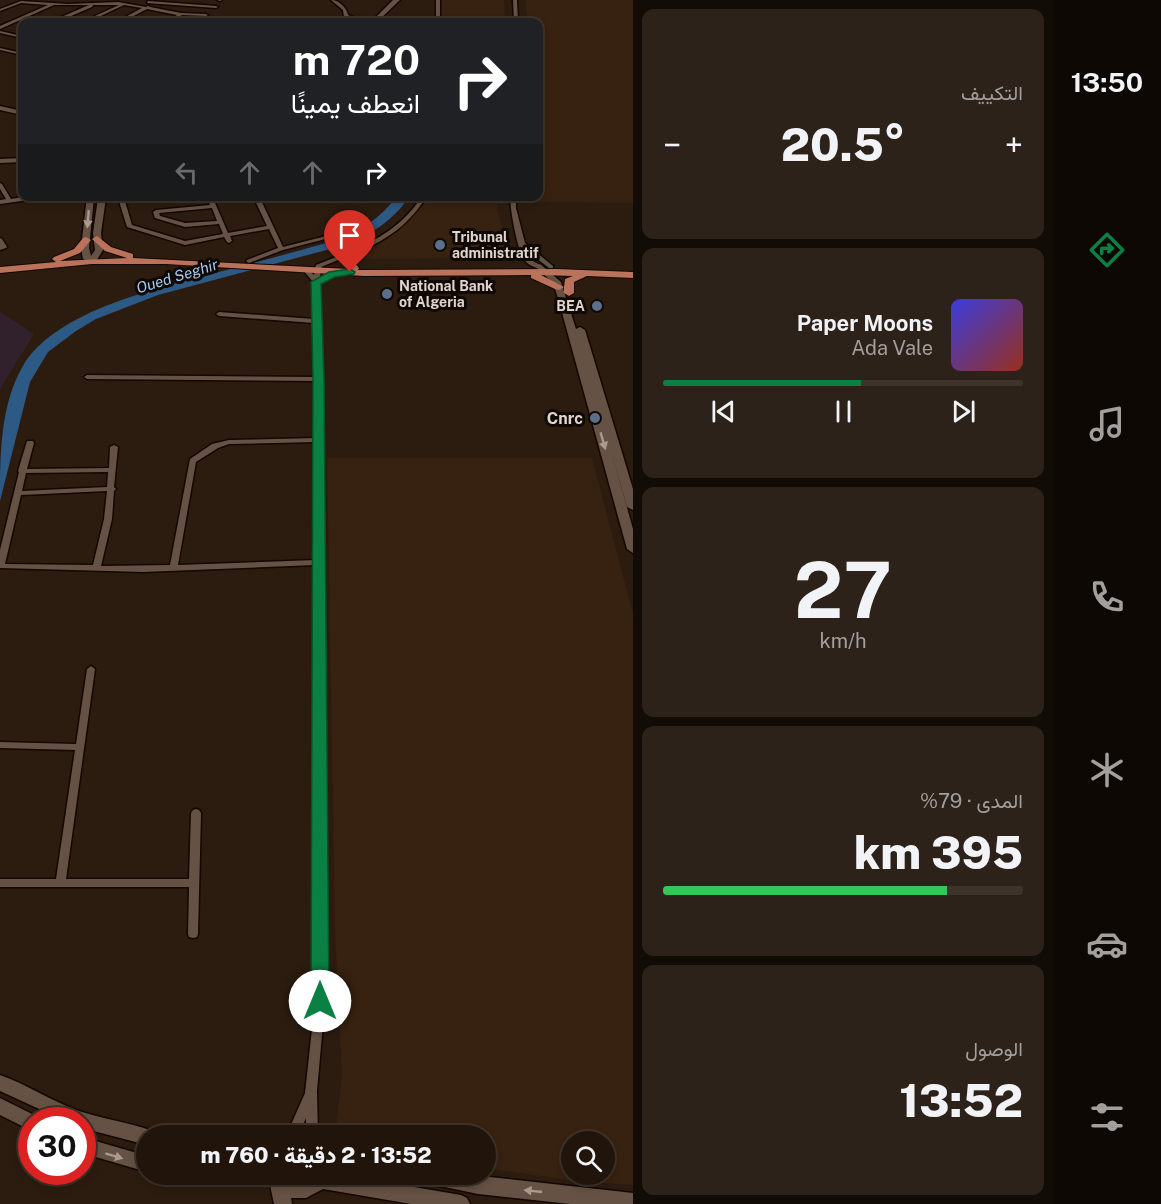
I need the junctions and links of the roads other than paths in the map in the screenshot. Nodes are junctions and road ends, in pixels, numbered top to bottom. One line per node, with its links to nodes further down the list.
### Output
1 (67, 0): 11 (street)
2 (392, 0): 22 (street)
3 (397, 0): 23 (street)
4 (438, 0): 24 (street)
5 (515, 0): 25 (street)
6 (20, 1): 11 (street); 13 (street)
7 (335, 1): 21 (street)
8 (97, 3): 9 (street); 11 (street); 17 (street)
9 (124, 3): 10 (street); 18 (street)
10 (148, 3): 12 (street); 14 (street); 19 (street)
11 (52, 4): 16 (street)
12 (216, 7)
13 (0, 10)
14 (181, 14): 15 (street); 20 (street)
15 (206, 15)
16 (22, 18)
17 (63, 18)
18 (94, 18)
19 (126, 18)
20 (174, 18)
21 (351, 18)
22 (373, 18)
23 (378, 18)
24 (438, 18)
25 (516, 18)
26 (18, 20): 27 (street)
27 (0, 28)
28 (0, 32): 29 (street)
29 (18, 36)
30 (0, 49): 31 (street)
31 (18, 53)
32 (0, 108): 33 (street)
33 (18, 112)
34 (2, 160): 35 (street)
35 (18, 160)
36 (1, 189): 38 (street)
37 (18, 200): 38 (street)
38 (9, 201): 46 (street)
39 (90, 201): 52 (street, one-way to 52)
40 (102, 201): 52 (street)
41 (122, 201): 51 (street)
42 (212, 201): 47 (street)
43 (258, 201): 49 (street)
44 (421, 201): 57 (street)
45 (513, 201): 54 (street)
46 (0, 202)
47 (214, 206): 48 (street); 48 (street)
48 (221, 222): 51 (street)
49 (270, 227): 51 (street); 56 (street)
50 (334, 236): 56 (street)
51 (228, 238)
52 (92, 239): 58 (main road); 59 (street); 59 (street); 60 (main road)
53 (0, 240): 55 (street)
54 (524, 245): 65 (street); 65 (street)
55 (0, 248)
56 (280, 249): 61 (street)
57 (352, 253): 63 (street); 64 (main road)
58 (130, 256): 59 (main road); 61 (main road)
59 (91, 258): 60 (main road); 61 (main road); 66 (main road)
60 (57, 259): 62 (main road)
61 (245, 263): 63 (main road)
62 (0, 265)
63 (311, 268): 64 (main road); 68 (main road); 72 (street)
64 (354, 268): 65 (main road)
65 (549, 269): 67 (main road); 69 (main road); 70 (main road); 73 (street); 74 (street)
66 (0, 270)
67 (633, 270)
68 (343, 272): 69 (main road); 72 (street)
69 (518, 272): 73 (main road)
70 (598, 273): 71 (main road); 74 (main road)
71 (633, 275)
72 (316, 282): 76 (street)
73 (559, 287): 87 (street, one-way to 87)
74 (569, 293): 86 (street)
75 (219, 314): 76 (street)
76 (317, 321): 78 (street)
77 (87, 377): 78 (street)
78 (319, 379): 79 (street)
79 (319, 440): 88 (street); 91 (street)
80 (30, 443): 83 (street)
81 (114, 447): 82 (street)
82 (113, 470): 83 (street); 84 (street)
83 (22, 471): 85 (street)
84 (112, 489): 85 (street); 90 (street)
85 (17, 493): 89 (street)
86 (633, 507)
87 (633, 549)
88 (319, 562): 91 (street); 101 (street)
89 (0, 566): 90 (street)
90 (98, 567): 91 (street)
91 (174, 567)
92 (91, 669): 94 (street)
93 (0, 745): 94 (street)
94 (80, 747): 96 (street)
95 (196, 813): 98 (street)
96 (61, 882): 97 (street); 98 (street)
97 (0, 883)
98 (195, 883): 99 (street)
99 (193, 934)
100 (0, 1082): 106 (street)
101 (311, 1091): 104 (street); 105 (street)
102 (0, 1106): 103 (street)
103 (18, 1116)
104 (297, 1125)
105 (312, 1125)
106 (136, 1135)
107 (96, 1149): 108 (street, one-way to 108)
108 (136, 1161)
109 (279, 1185): 114 (street)
110 (285, 1185): 112 (street)
111 (473, 1185): 113 (street, one-way to 111)
112 (315, 1187): 115 (street)
113 (633, 1202)
114 (283, 1204)
115 (461, 1204)

